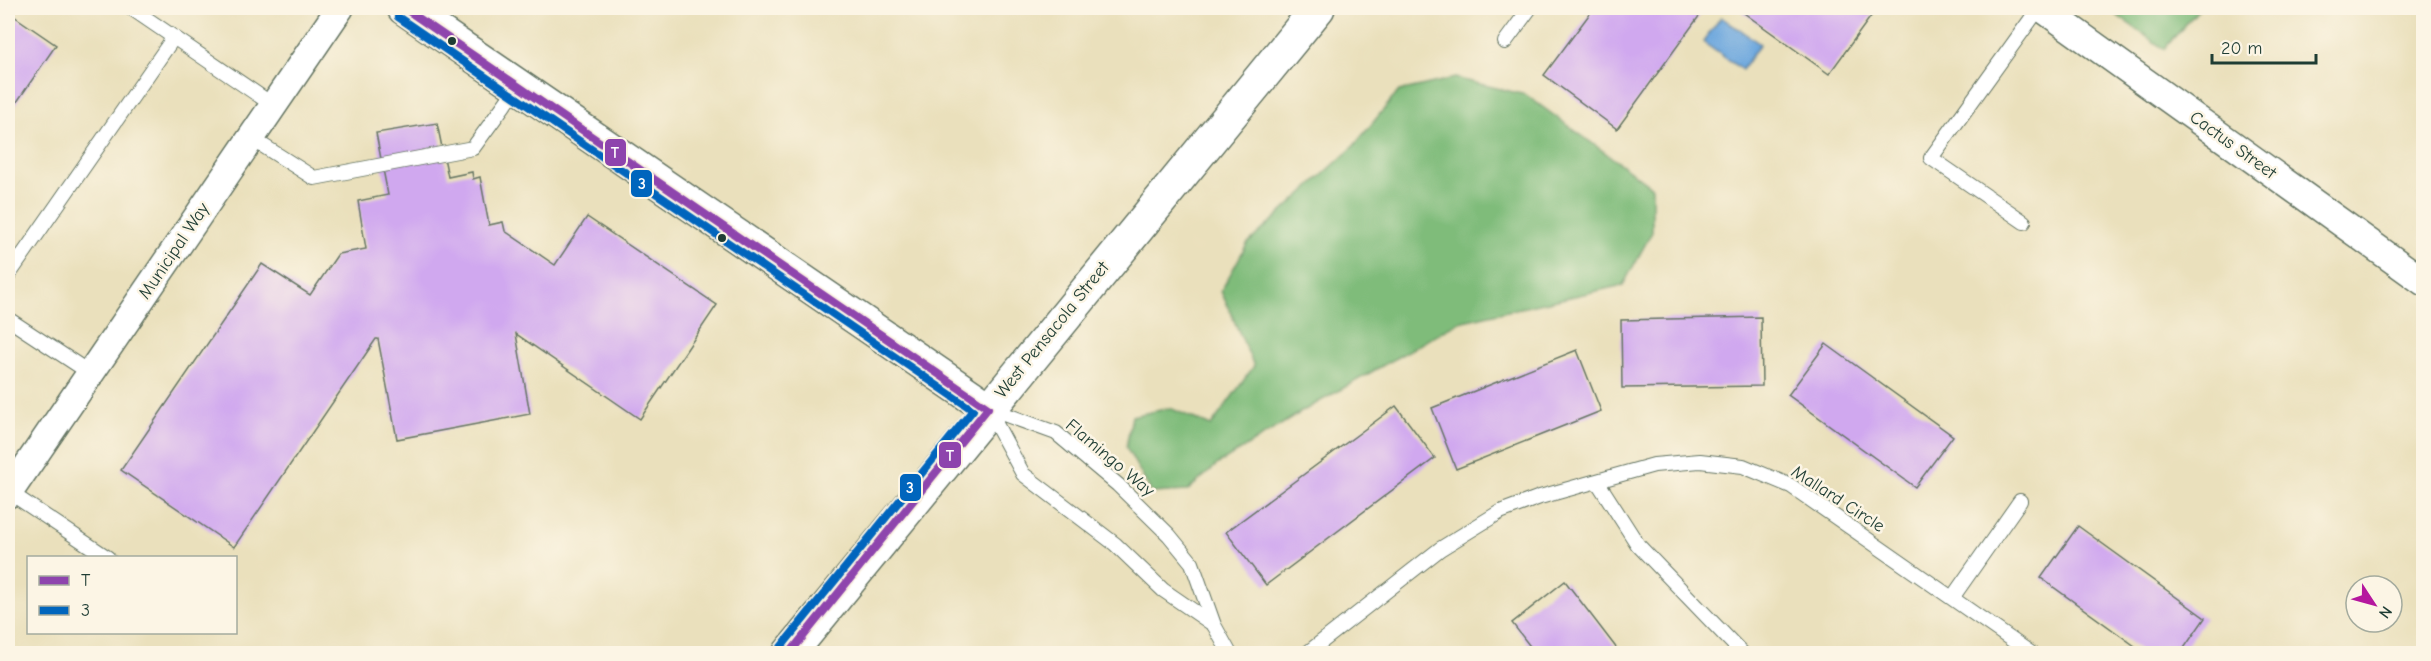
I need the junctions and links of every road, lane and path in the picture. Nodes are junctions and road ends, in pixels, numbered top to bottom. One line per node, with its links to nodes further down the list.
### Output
1 (131, 8): 7 (lane)
2 (340, 8): 10 (street, Municipal Way)
3 (404, 8): 9 (main road)
4 (1318, 8): 17 (main road, West Pensacola Street)
5 (1530, 8): 8 (lane)
6 (2041, 8): 12 (lane); 14 (street, Cactus Street)
7 (174, 37): 10 (lane); 13 (lane)
8 (1505, 42)
9 (518, 86): 11 (lane); 17 (main road)
10 (273, 105): 11 (street, Municipal Way)
11 (251, 138): 16 (street, Municipal Way)
12 (2024, 222)
13 (8, 276)
14 (2424, 282)
15 (8, 319): 16 (lane)
16 (90, 373): 19 (street, Municipal Way)
17 (988, 408): 23 (lane, Flamingo Way); 23 (lane, Flamingo Way); 24 (main road, West Pensacola Street)
18 (1597, 481): 22 (lane, Mallard Circle); 26 (lane, Mallard Circle); 27 (lane)
19 (8, 493): 21 (lane)
20 (2020, 501): 22 (lane)
21 (105, 556)
22 (1952, 598): 28 (lane, Mallard Circle)
23 (1214, 625): 25 (lane, Flamingo Way)
24 (789, 654)
25 (1230, 654)
26 (1306, 654)
27 (1743, 654)
28 (2032, 654)

